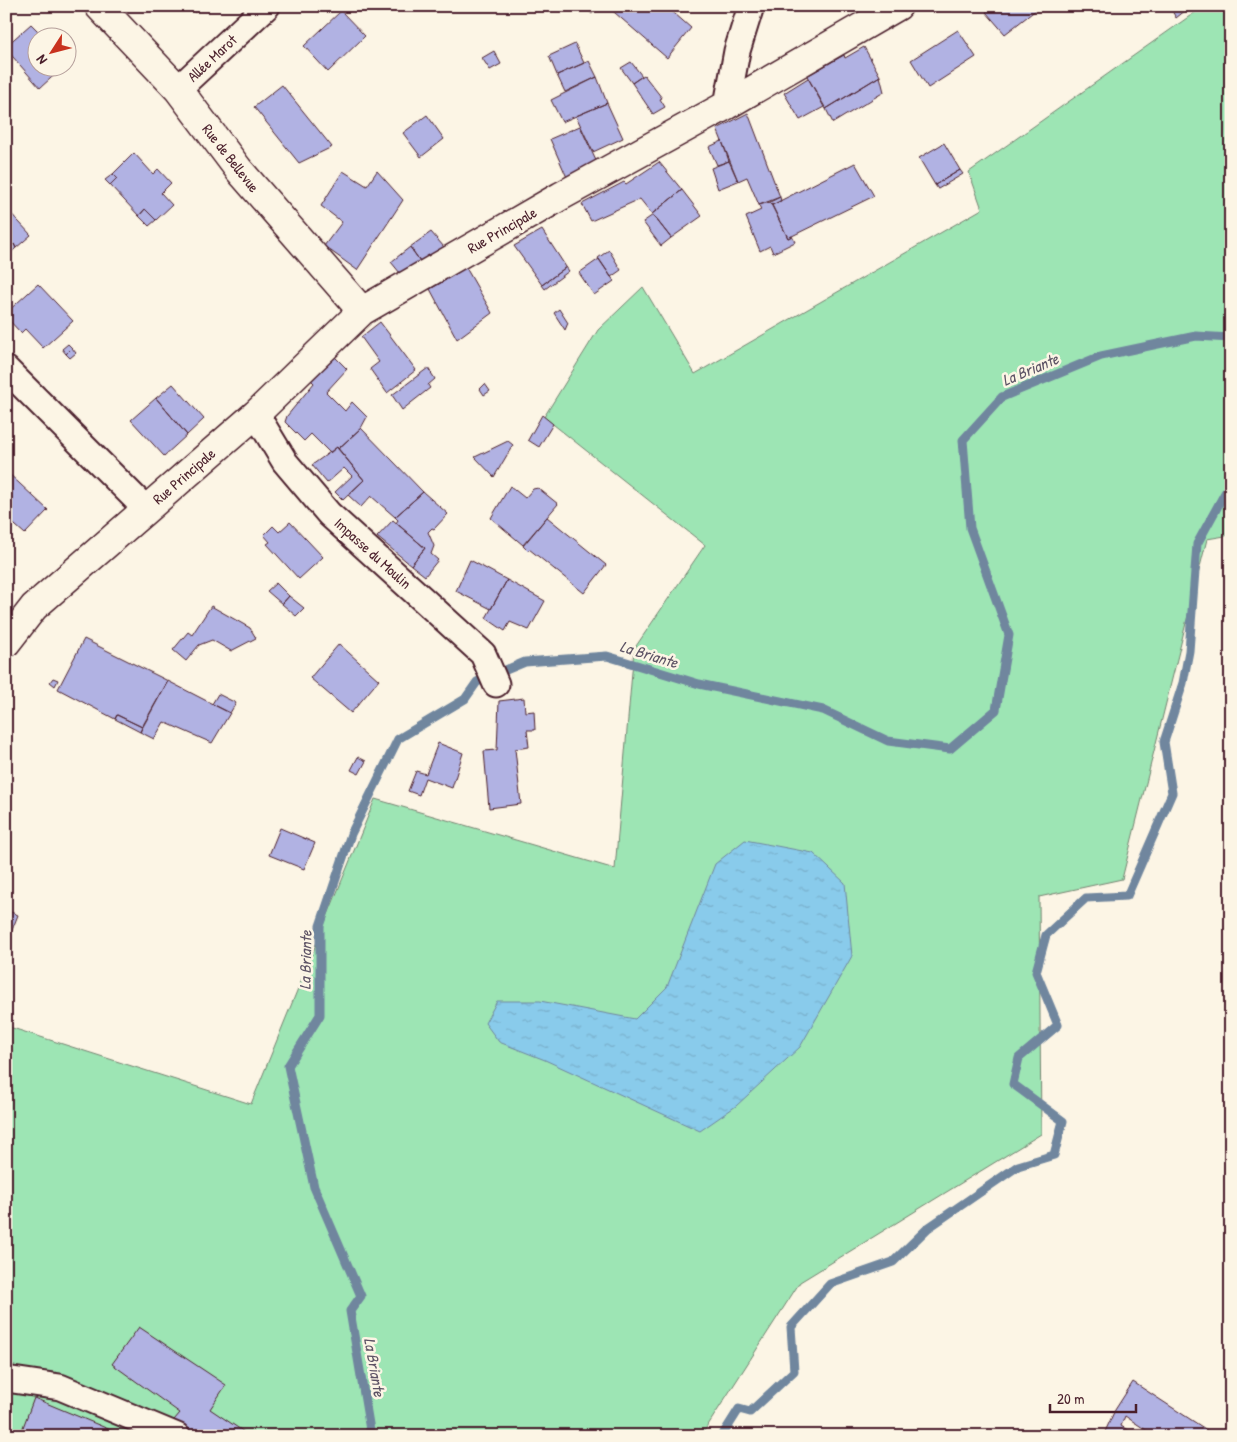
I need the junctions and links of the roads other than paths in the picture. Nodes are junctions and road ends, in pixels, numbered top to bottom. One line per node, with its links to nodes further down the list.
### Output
1 (99, 6): 5 (street, Rue de Bellevue)
2 (267, 6): 5 (street, Allée Marot)
3 (751, 6): 6 (street)
4 (898, 6): 6 (street, Rue Principale)
5 (178, 89): 7 (street, Rue de Bellevue)
6 (727, 105): 7 (street, Rue Principale)
7 (362, 311): 9 (street, Rue Principale)
8 (6, 369): 10 (street, Rue Principale)
9 (256, 414): 10 (street, Rue Principale); 12 (street, Impasse du Moulin)
10 (146, 509): 11 (street, Rue Principale)
11 (6, 643)
12 (496, 684)
13 (6, 1379): 14 (street)
14 (177, 1436)

